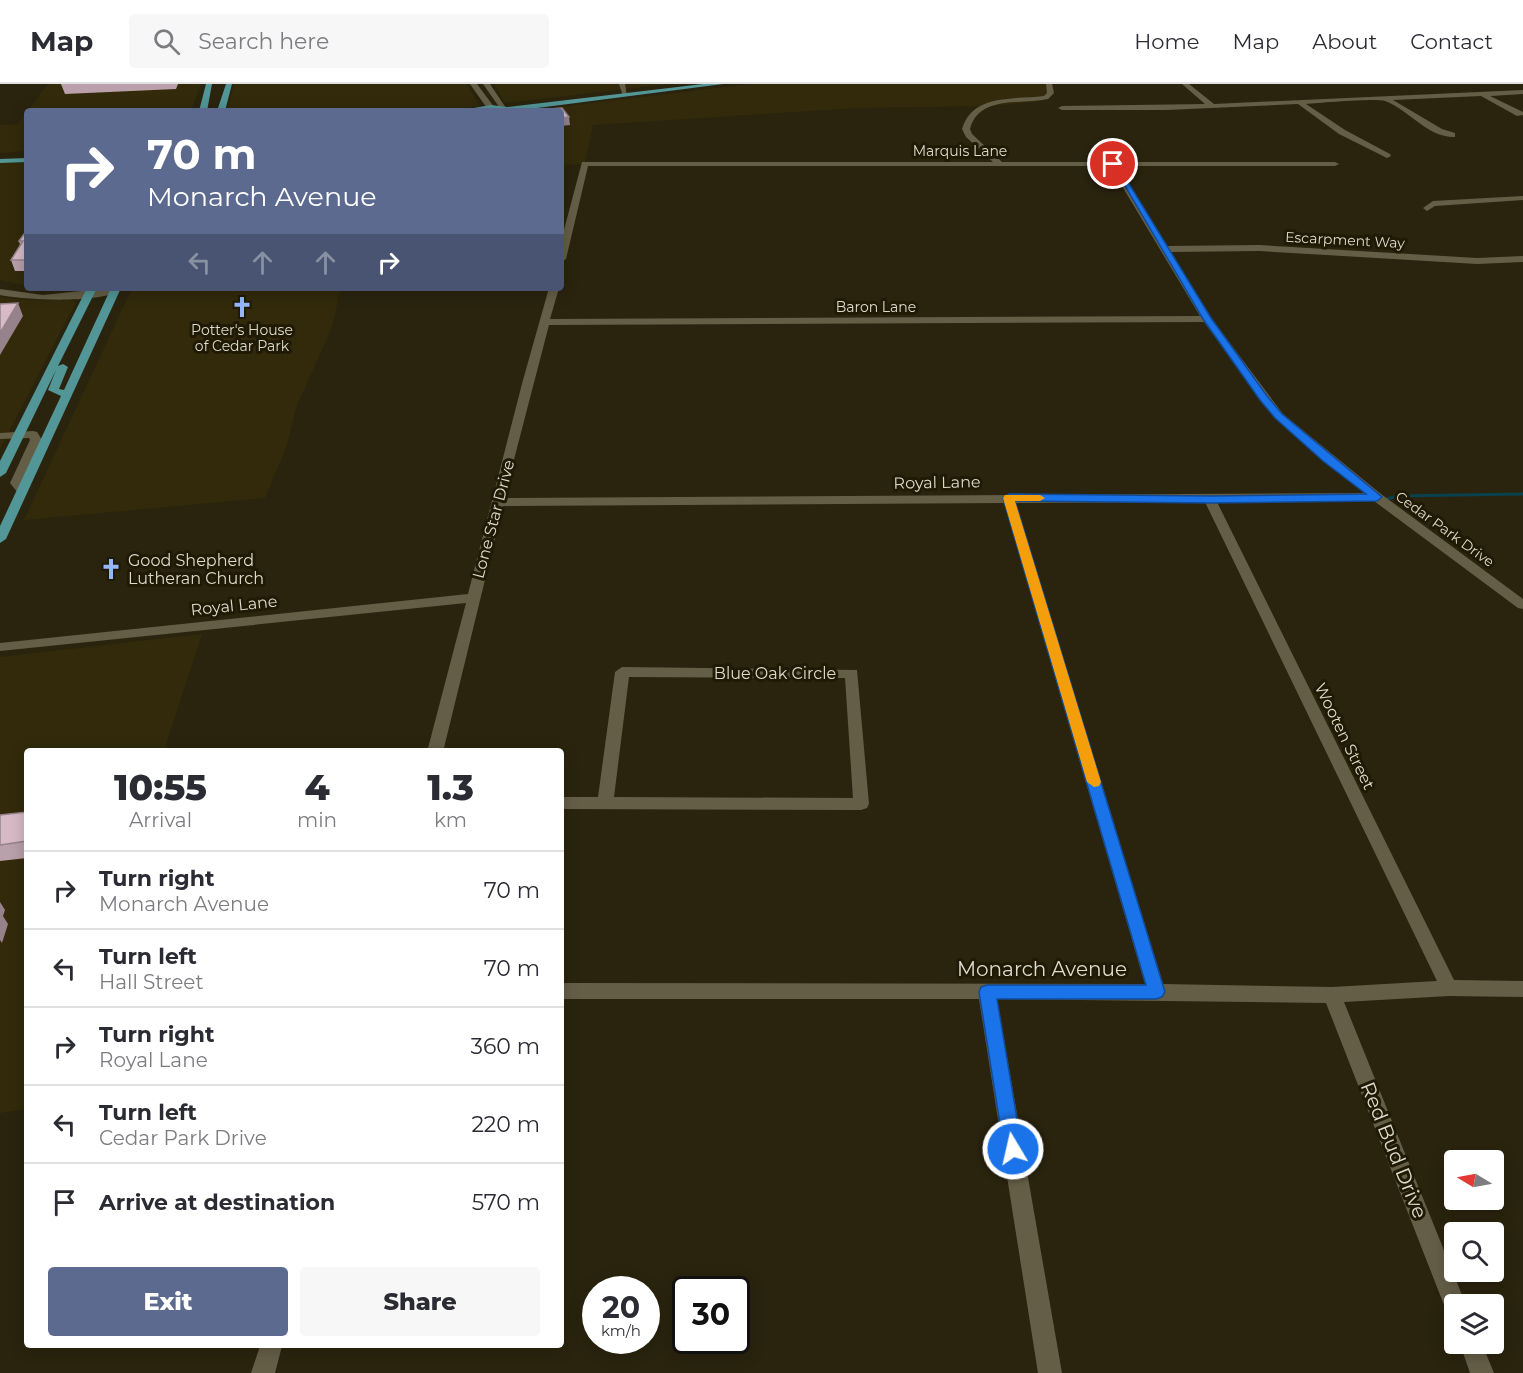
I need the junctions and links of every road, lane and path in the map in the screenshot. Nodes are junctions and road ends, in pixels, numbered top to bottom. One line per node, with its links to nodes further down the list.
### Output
1 (209, 84): 16 (main road)
2 (229, 84): 17 (main road)
3 (473, 84): 18 (street)
4 (486, 84): 19 (street)
5 (622, 84): 12 (street)
6 (720, 84): 12 (main road)
7 (1049, 84): 29 (street)
8 (1185, 84): 15 (street)
9 (1516, 84): 10 (street)
10 (1523, 90): 11 (street)
11 (1484, 94): 13 (street); 22 (street)
12 (625, 95): 20 (main road)
13 (1385, 98): 14 (street); 23 (street)
14 (1299, 102): 15 (street); 26 (street)
15 (1212, 106): 21 (street)
16 (204, 108)
17 (222, 108)
18 (491, 108)
19 (504, 108)
20 (514, 108)
21 (1062, 108)
22 (1520, 114)
23 (1452, 135)
24 (24, 154): 25 (main road)
25 (0, 156)
26 (1387, 156)
27 (24, 160): 28 (main road)
28 (0, 161)
29 (999, 164): 30 (street, Marquis Lane); 34 (street, Marquis Lane)
30 (1113, 164): 31 (street, Marquis Lane); 35 (street, Cedar Park Drive)
31 (1335, 164)
32 (1523, 198): 33 (street)
33 (1427, 208)
34 (564, 247)
35 (1165, 249): 36 (street, Escarpment Way); 44 (street, Cedar Park Drive)
36 (1523, 259)
37 (0, 284): 38 (street)
38 (24, 287)
39 (80, 291): 43 (street)
40 (88, 291): 46 (main road)
41 (115, 291): 47 (main road)
42 (553, 291): 45 (street, Lone Star Drive)
43 (0, 292)
44 (1207, 319): 45 (street, Baron Lane); 52 (street, Cedar Park Drive)
45 (545, 322): 55 (street, Lone Star Drive)
46 (58, 353): 47 (main road); 48 (main road)
47 (69, 393): 51 (main road)
48 (18, 434): 49 (street); 50 (main road); 51 (street)
49 (0, 436)
50 (0, 473)
51 (22, 490): 56 (main road)
52 (1377, 497): 54 (street, Royal Lane); 58 (street, Cedar Park Drive)
53 (1009, 498): 54 (street, Royal Lane); 55 (street, Royal Lane); 67 (street)
54 (1210, 500): 63 (street, Wooten Street)
55 (498, 502): 57 (street, Lone Star Drive)
56 (0, 539)
57 (472, 598): 59 (street, Royal Lane); 60 (street, Lone Star Drive)
58 (1523, 605)
59 (0, 647)
60 (436, 748)
61 (564, 803): 62 (street, Blue Oak Circle)
62 (605, 803): 62 (street, Blue Oak Circle)
63 (1449, 988): 64 (street, Monarch Avenue); 68 (street, Monarch Avenue)
64 (1523, 989)
65 (564, 991): 66 (street, Monarch Avenue)
66 (987, 992): 67 (street, Monarch Avenue); 73 (street)
67 (1156, 992): 68 (street, Monarch Avenue)
68 (1332, 995): 69 (street, Red Bud Drive)
69 (1451, 1294)
70 (270, 1348): 72 (street)
71 (1475, 1354): 74 (street)
72 (263, 1373)
73 (1050, 1373)
74 (1482, 1373)

